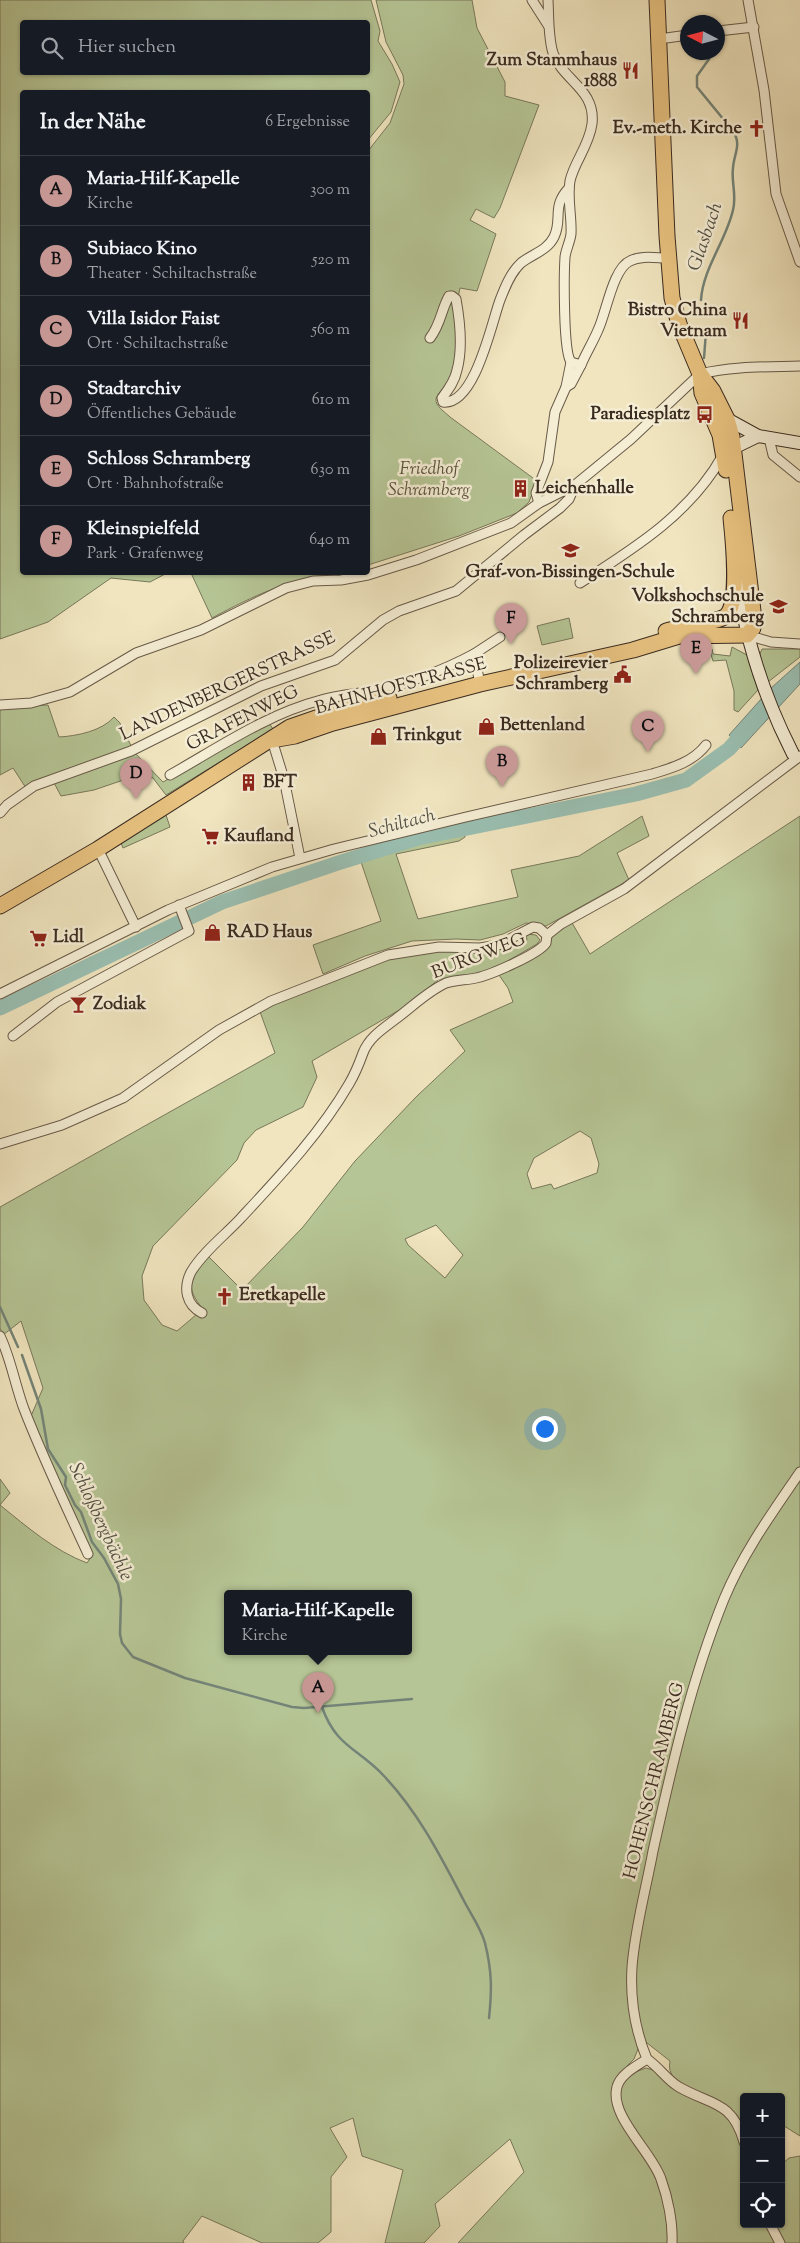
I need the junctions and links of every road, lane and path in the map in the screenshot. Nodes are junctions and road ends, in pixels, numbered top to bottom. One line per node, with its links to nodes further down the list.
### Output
1 (532, 0): 5 (street)
2 (548, 0): 5 (street)
3 (657, 0): 9 (main road)
4 (748, 0): 6 (street)
5 (550, 27): 10 (street)
6 (754, 27): 7 (street); 12 (street)
7 (725, 30)
8 (680, 36): 9 (street)
9 (659, 39): 11 (main road)
10 (569, 188): 13 (street); 14 (street)
11 (668, 258): 15 (street); 17 (main road)
12 (800, 262)
13 (430, 338)
14 (571, 362): 15 (street); 18 (street)
15 (580, 365): 18 (street)
16 (800, 366): 17 (street)
17 (700, 374): 19 (main road); 22 (main road); 24 (street)
18 (566, 387): 25 (street)
19 (727, 419): 20 (main road); 22 (main road)
20 (764, 437): 21 (main road); 22 (main road); 23 (street)
21 (800, 444)
22 (729, 450): 26 (main road); 29 (street); 30 (main road)
23 (800, 477)
24 (575, 485): 25 (street); 40 (street, LANDENBERGERSTRASSE)
25 (539, 503): 27 (street)
26 (735, 564): 30 (main road); 34 (main road, BAHNHOFSTRASSE)
27 (370, 574)
28 (368, 575): 35 (street)
29 (580, 583)
30 (747, 635): 32 (street); 34 (main road, BAHNHOFSTRASSE); 38 (main road)
31 (500, 637): 33 (street, GRAFENWEG)
32 (797, 644)
33 (474, 654): 34 (street); 39 (street, GRAFENWEG)
34 (479, 680): 36 (main road, BAHNHOFSTRASSE)
35 (0, 705)
36 (272, 740): 41 (main road); 42 (street)
37 (706, 745): 42 (street)
38 (796, 755): 46 (street, BURGWEG)
39 (170, 775)
40 (0, 812)
41 (98, 849): 43 (main road); 45 (street)
42 (300, 858): 44 (street)
43 (0, 906)
44 (181, 909): 45 (street); 48 (street)
45 (136, 927): 47 (street)
46 (547, 935): 49 (street); 50 (street, BURGWEG)
47 (0, 994)
48 (13, 1036)
49 (0, 1144)
50 (202, 1313)
51 (0, 1336): 53 (street)
52 (800, 1472): 54 (street, HOHENSCHRAMBERG)
53 (88, 1554)
54 (647, 2059): 55 (street); 57 (street)
55 (743, 2138)
56 (772, 2228): 58 (street)
57 (672, 2243)
58 (780, 2243)

